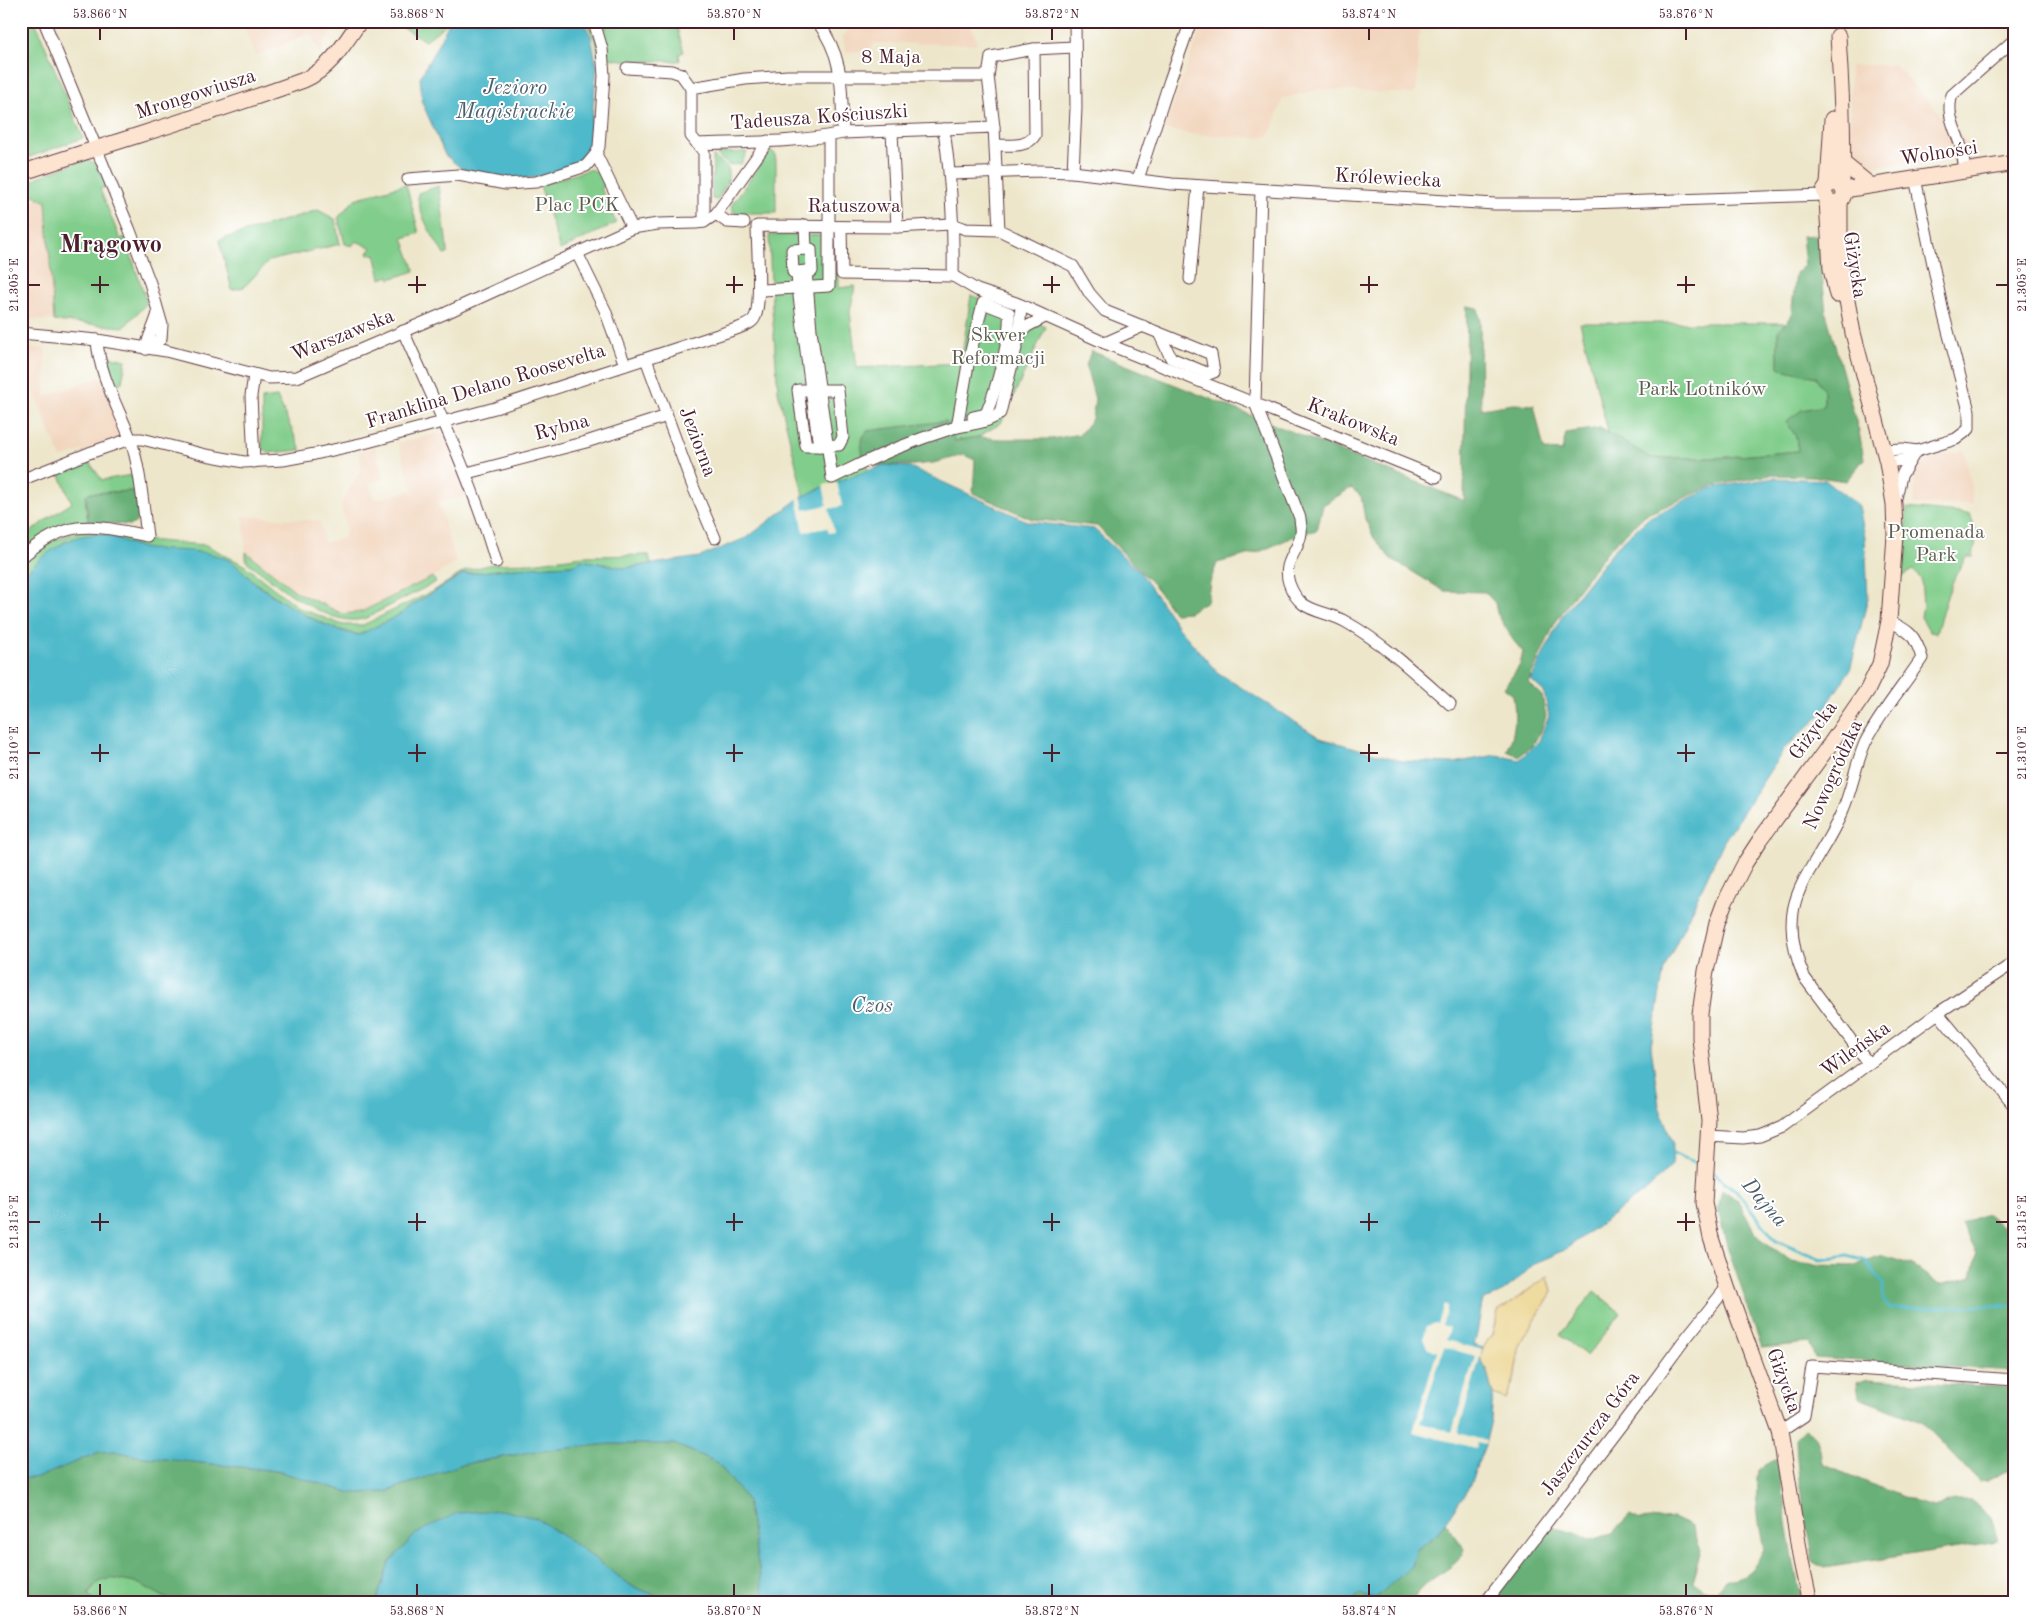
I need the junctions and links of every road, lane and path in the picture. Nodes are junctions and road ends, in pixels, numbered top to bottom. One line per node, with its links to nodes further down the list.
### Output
1 (44, 21): 23 (street)
2 (360, 21): 23 (street, Mrongowiusza)
3 (817, 21): 12 (street)
4 (1075, 21): 9 (street)
5 (1191, 21): 34 (street)
6 (595, 25): 24 (street)
7 (1838, 28): 25 (street); 38 (street)
8 (2015, 39): 27 (street)
9 (1074, 47): 10 (street); 28 (street)
10 (1034, 49): 13 (street); 22 (street)
11 (627, 68): 14 (street)
12 (841, 76): 13 (street, 8 Maja); 14 (street, 8 Maja); 18 (street)
13 (988, 76): 15 (street)
14 (691, 88): 21 (street)
15 (994, 127): 16 (street, Tadeusza Kościuszki); 22 (street)
16 (950, 129): 17 (street, Tadeusza Kościuszki); 31 (street)
17 (892, 132): 18 (street, Tadeusza Kościuszki); 47 (street)
18 (843, 133): 19 (street, Tadeusza Kościuszki)
19 (829, 136): 20 (street, Tadeusza Kościuszki); 43 (street)
20 (768, 141): 21 (street, Tadeusza Kościuszki); 39 (street)
21 (697, 144): 40 (street)
22 (996, 145): 30 (street)
23 (96, 148): 29 (street, Mrongowiusza); 66 (street)
24 (596, 154): 32 (street); 48 (street)
25 (1843, 163): 35 (street); 38 (street)
26 (2015, 163): 27 (street, Wolności)
27 (1965, 170): 33 (street, Wolności)
28 (1073, 172): 30 (street, Królewiecka); 34 (street, Królewiecka)
29 (21, 173)
30 (996, 173): 31 (street, Królewiecka); 49 (street)
31 (951, 174): 42 (street)
32 (408, 178)
33 (1915, 178): 35 (street, Wolności); 77 (street)
34 (1138, 179): 36 (street, Królewiecka)
35 (1870, 185): 38 (street, Wolności)
36 (1198, 186): 37 (street, Królewiecka); 52 (street)
37 (1261, 190): 38 (street, Królewiecka); 71 (street)
38 (1831, 195): 78 (street, Giżycka)
39 (716, 214): 40 (street); 41 (street)
40 (704, 222): 48 (street)
41 (744, 223)
42 (952, 224): 47 (street, Ratuszowa); 49 (street, Ratuszowa); 51 (street)
43 (829, 225): 45 (street, Ratuszowa); 46 (street, Ratuszowa); 53 (street)
44 (756, 226): 45 (street, Ratuszowa); 67 (street, Franklina Delano Roosevelta)
45 (805, 226): 53 (street)
46 (841, 227): 47 (street, Ratuszowa); 51 (street)
47 (897, 227)
48 (632, 228): 50 (street, Warszawska)
49 (999, 230): 59 (street)
50 (576, 253): 60 (street, Warszawska); 68 (street)
51 (953, 276): 55 (street, Krakowska)
52 (1190, 279)
53 (802, 287): 54 (street); 70 (street)
54 (762, 290)
55 (977, 290): 56 (street, Krakowska); 57 (street)
56 (1019, 300): 58 (street, Krakowska); 63 (street)
57 (983, 303): 74 (street); 74 (street)
58 (1045, 317): 63 (street); 65 (street, Krakowska)
59 (1143, 326): 61 (street); 65 (street)
60 (404, 331): 69 (street, Warszawska); 73 (street)
61 (1159, 332): 61 (street)
62 (21, 333): 64 (street, Warszawska)
63 (1018, 336): 74 (street)
64 (97, 340): 66 (street, Warszawska); 75 (street)
65 (1105, 342): 71 (street, Krakowska)
66 (146, 348): 69 (street, Warszawska)
67 (646, 359): 68 (street, Franklina Delano Roosevelta); 72 (street, Jeziorna)
68 (625, 365): 73 (street, Franklina Delano Roosevelta)
69 (254, 375): 79 (street)
70 (815, 390): 76 (street); 76 (street); 76 (street)
71 (1255, 402): 81 (street, Krakowska); 88 (street)
72 (667, 416): 80 (street, Rybna); 84 (street, Jeziorna)
73 (444, 422): 79 (street, Franklina Delano Roosevelta); 80 (street)
74 (958, 423): 76 (street)
75 (130, 439): 79 (street, Franklina Delano Roosevelta); 82 (street); 85 (street)
76 (823, 446)
77 (1917, 451): 78 (street); 83 (street)
78 (1885, 456): 83 (street, Giżycka)
79 (254, 462)
80 (467, 473): 86 (street)
81 (1436, 477)
82 (21, 480)
83 (1894, 504): 87 (street, Giżycka)
84 (715, 538)
85 (21, 558)
86 (496, 562)
87 (1889, 621): 91 (street, Nowogródzka); 93 (street, Giżycka)
88 (1450, 704)
89 (2015, 962): 90 (street, Wileńska)
90 (1938, 1013): 91 (street, Wileńska); 92 (street)
91 (1868, 1063): 93 (street, Wileńska)
92 (2015, 1107)
93 (1708, 1136): 94 (street, Giżycka)
94 (1727, 1287): 96 (street, Giżycka); 97 (street, Jaszczurcza Góra)
95 (2015, 1380): 96 (street)
96 (1780, 1432): 98 (street, Giżycka)
97 (1485, 1603)
98 (1810, 1603)

